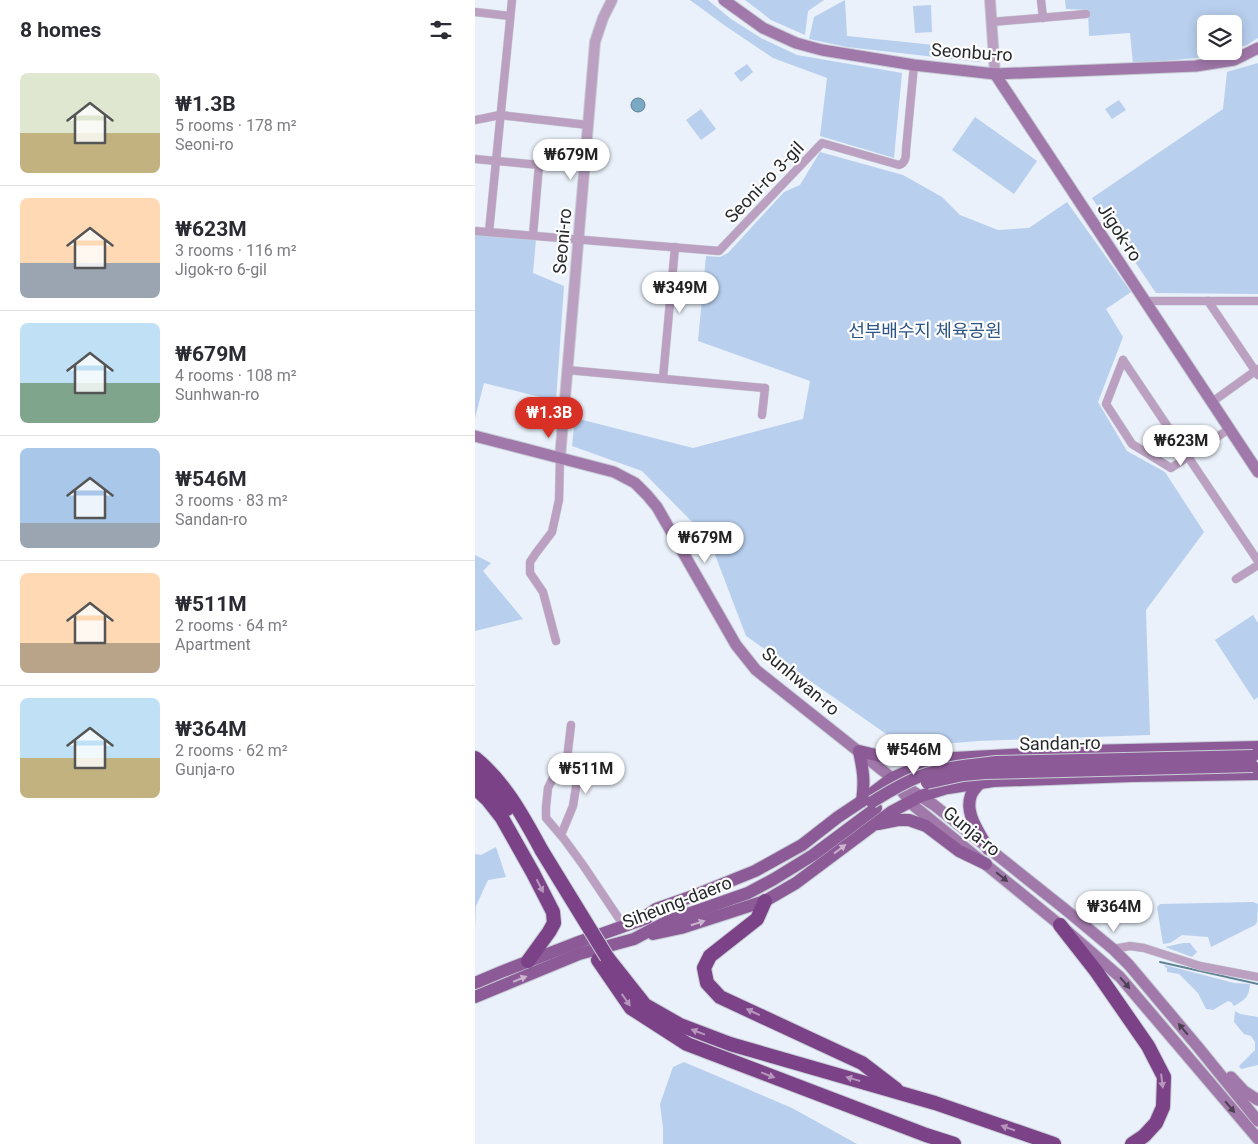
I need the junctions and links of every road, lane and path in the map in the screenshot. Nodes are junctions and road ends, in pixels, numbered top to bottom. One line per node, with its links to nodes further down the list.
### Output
1 (512, 0): 8 (street)
2 (612, 0): 16 (street, Seoni-ro)
3 (723, 0): 12 (main road, Seonbu-ro)
4 (989, 0): 10 (street, Jigok-ro)
5 (1041, 0): 9 (street)
6 (475, 12): 8 (street)
7 (1086, 14): 9 (street)
8 (510, 16): 14 (street)
9 (1043, 18): 10 (street)
10 (991, 22): 13 (street, Jigok-ro)
11 (1258, 48): 13 (main road, Seonbu-ro)
12 (914, 65): 13 (main road, Seonbu-ro); 23 (street, Seoni-ro 3-gil)
13 (995, 74): 25 (main road, Jigok-ro)
14 (500, 115): 15 (street); 16 (street); 18 (street)
15 (475, 120)
16 (588, 125): 22 (street, Seoni-ro)
17 (475, 159): 18 (street)
18 (496, 161): 20 (street); 21 (street)
19 (475, 231): 20 (street, Seoni-ro 3-gil)
20 (489, 232): 21 (street, Seoni-ro 3-gil)
21 (533, 235): 22 (street, Seoni-ro 3-gil)
22 (579, 239): 23 (street, Seoni-ro 3-gil); 27 (street, Seoni-ro)
23 (675, 247): 29 (street)
24 (1208, 300): 25 (street); 26 (street); 28 (street)
25 (1145, 301): 30 (main road, Jigok-ro)
26 (1258, 301)
27 (567, 370): 29 (street); 35 (street, Seoni-ro)
28 (1257, 372): 30 (street)
29 (663, 378): 31 (street)
30 (1211, 402): 32 (main road, Jigok-ro)
31 (762, 416)
32 (1229, 429): 34 (street); 36 (main road, Jigok-ro)
33 (475, 436): 35 (main road, Sunhwan-ro)
34 (1188, 456): 34 (street); 37 (street)
35 (560, 458): 40 (street); 42 (main road, Sunhwan-ro)
36 (1258, 472)
37 (1258, 561)
38 (1258, 565): 39 (street)
39 (1236, 579)
40 (556, 641)
41 (571, 725): 58 (street)
42 (859, 751): 45 (main road); 49 (main road, Sunhwan-ro); 54 (main road)
43 (570, 757): 58 (street)
44 (475, 758): 60 (highway)
45 (957, 758): 46 (main road); 47 (main road)
46 (941, 761): 49 (main road); 52 (main road)
47 (1256, 761): 50 (main road); 54 (main road, Sandan-ro, bridge)
48 (475, 772): 60 (highway)
49 (892, 778): 53 (main road, Gunja-ro); 54 (main road)
50 (981, 782): 52 (main road); 59 (main road)
51 (475, 788): 70 (highway, one-way to 70)
52 (948, 788): 53 (main road)
53 (915, 799): 55 (main road, Gunja-ro); 56 (main road, Gunja-ro); 57 (main road)
54 (870, 804): 57 (main road); 63 (main road, Siheung-daero); 64 (main road)
55 (943, 813): 56 (main road); 59 (main road, Gunja-ro)
56 (935, 823): 61 (main road, Gunja-ro)
57 (875, 824): 61 (main road); 62 (main road, one-way to 57)
58 (561, 835): 66 (street)
59 (988, 849): 68 (main road, Gunja-ro)
60 (538, 853): 69 (highway)
61 (986, 864): 65 (main road, Gunja-ro, one-way to 65)
62 (765, 901): 67 (main road, one-way to 62); 75 (highway, one-way to 62)
63 (667, 917): 64 (main road, Siheung-daero); 67 (main road, Siheung-daero)
64 (639, 921): 66 (main road, Siheung-daero)
65 (1060, 925): 78 (main road, Gunja-ro, one-way to 78); 81 (highway, one-way to 81)
66 (624, 926): 70 (main road, Siheung-daero)
67 (633, 939): 73 (main road, Siheung-daero, one-way to 67)
68 (1113, 949): 71 (street); 74 (main road, Gunja-ro, one-way to 68)
69 (603, 959): 75 (highway, one-way to 69); 80 (highway, one-way to 80)
70 (528, 961): 72 (main road, Siheung-daero)
71 (1258, 977)
72 (475, 983)
73 (475, 998)
74 (1198, 1047): 76 (main road); 77 (main road, Gunja-ro)
75 (903, 1094): 79 (highway, one-way to 75)
76 (1258, 1100)
77 (1258, 1121)
78 (1258, 1139)
79 (1055, 1143)
80 (954, 1144)
81 (1132, 1144)

